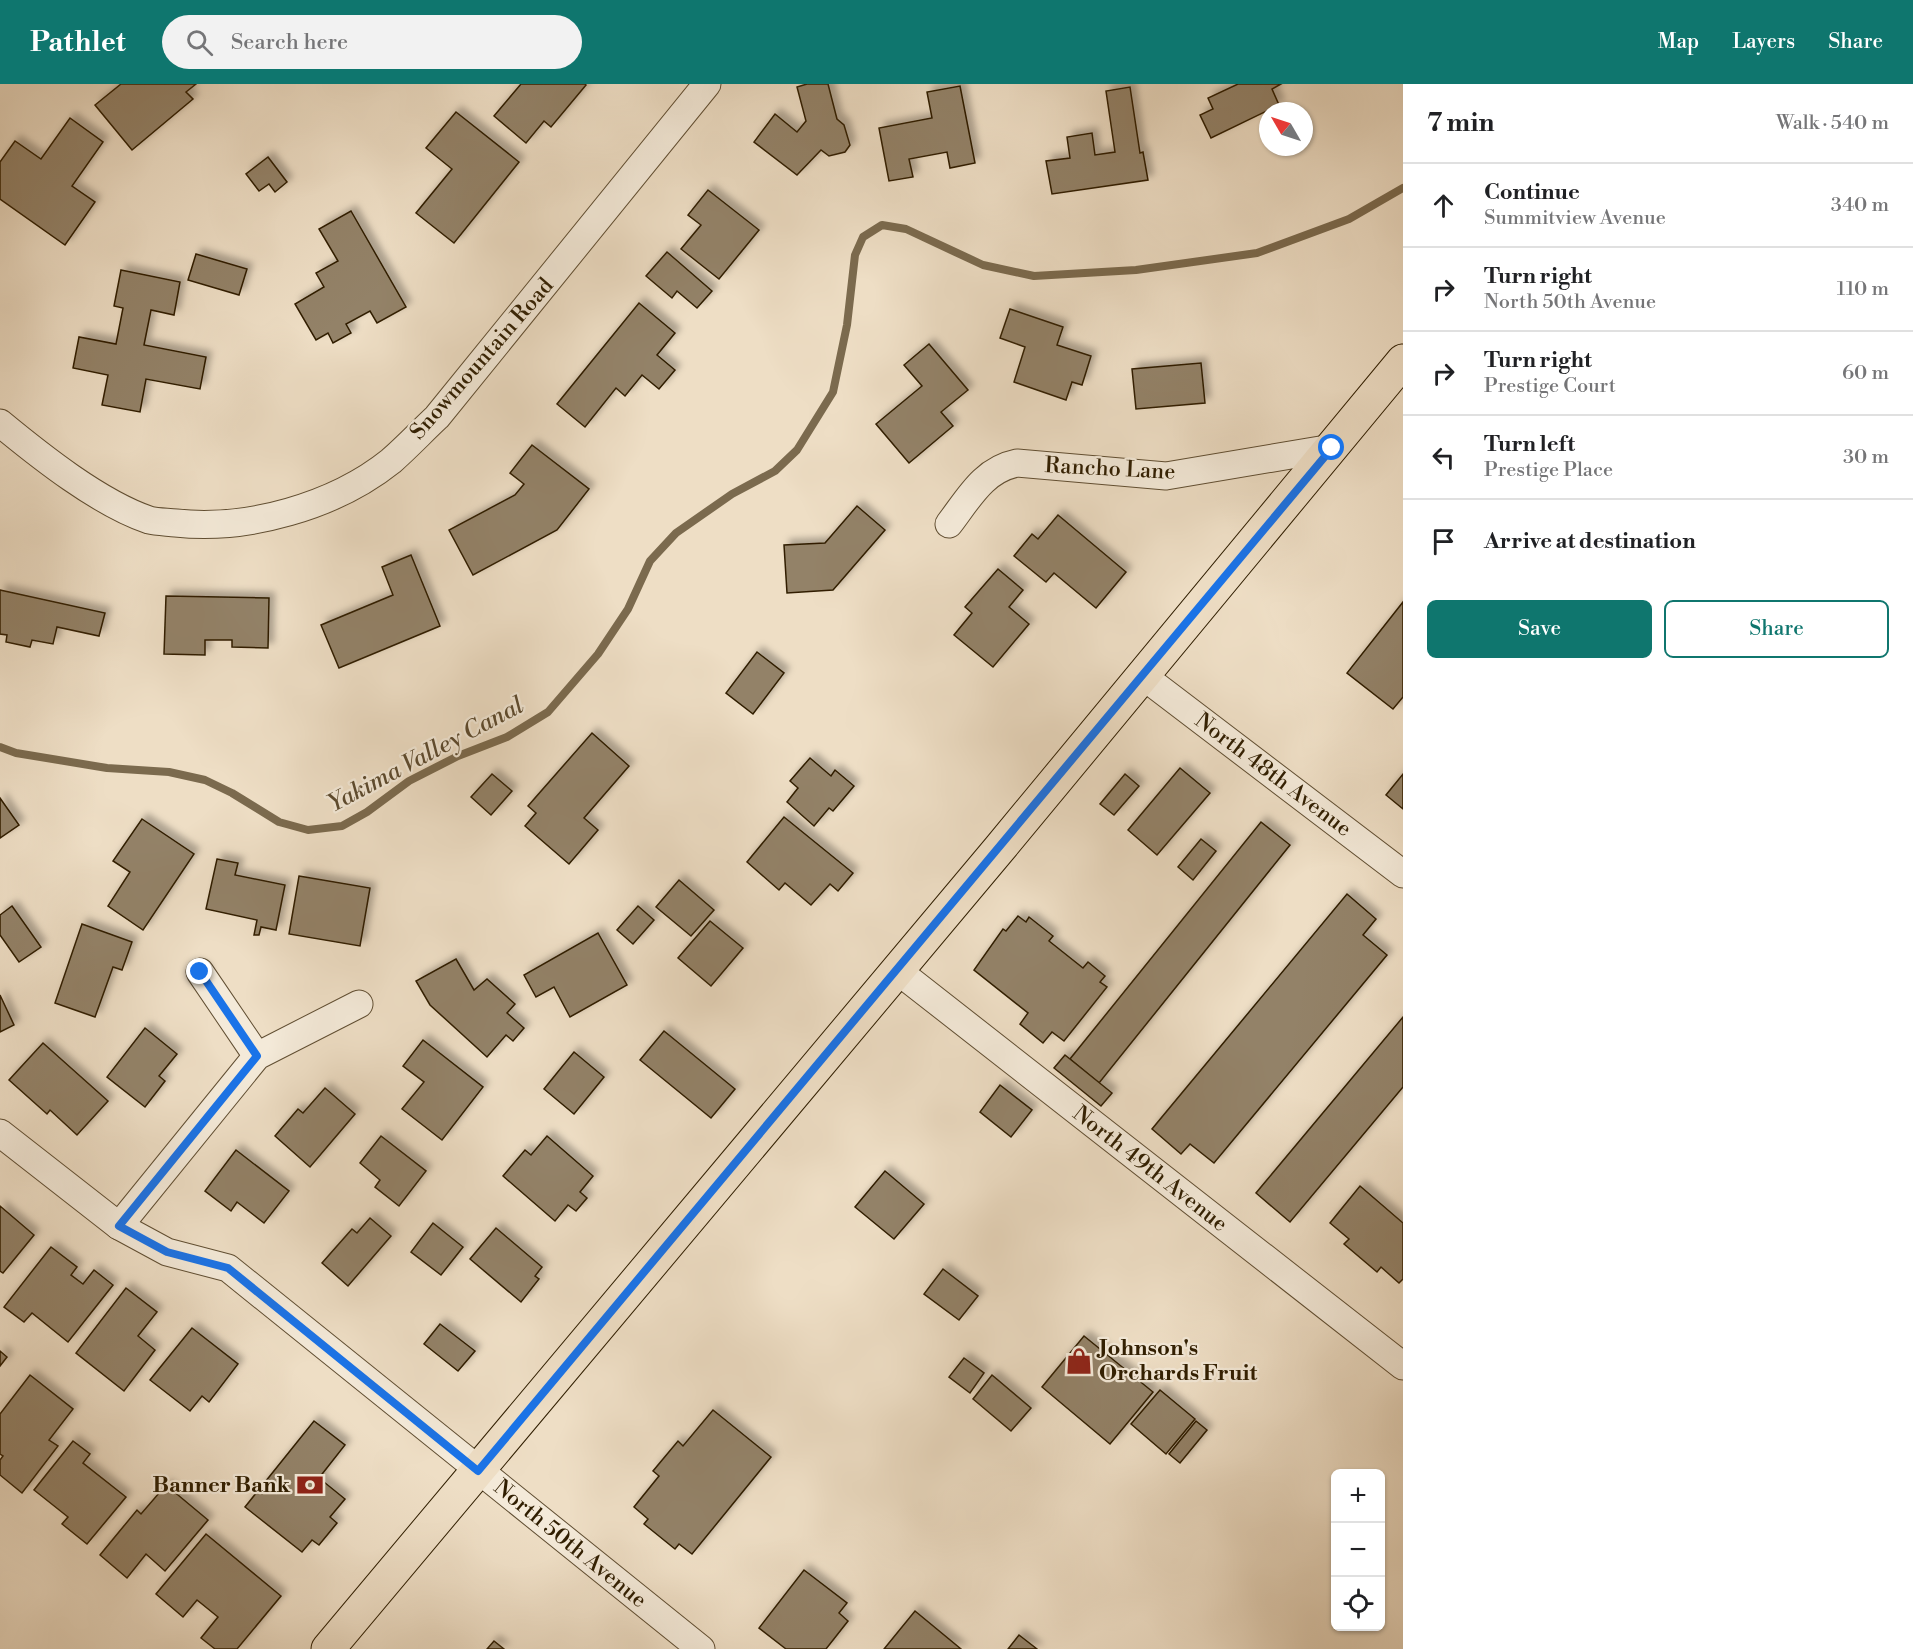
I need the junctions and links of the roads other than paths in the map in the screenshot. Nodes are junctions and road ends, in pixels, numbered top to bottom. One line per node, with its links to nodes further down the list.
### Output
1 (707, 84): 3 (street, Snowmountain Road)
2 (1403, 361): 4 (main road)
3 (0, 423)
4 (1332, 448): 5 (street, Rancho Lane); 6 (main road)
5 (949, 524)
6 (1143, 676): 7 (street, North 48th Avenue); 8 (main road)
7 (1403, 874)
8 (897, 971): 14 (street, North 49th Avenue); 15 (main road)
9 (200, 972): 11 (street)
10 (359, 1004): 11 (street)
11 (257, 1056): 13 (street)
12 (0, 1133): 13 (street, North 50th Avenue)
13 (119, 1226): 15 (street, North 50th Avenue)
14 (1403, 1366)
15 (478, 1471): 16 (main road); 17 (street, North 50th Avenue)
16 (328, 1649)
17 (700, 1649)

